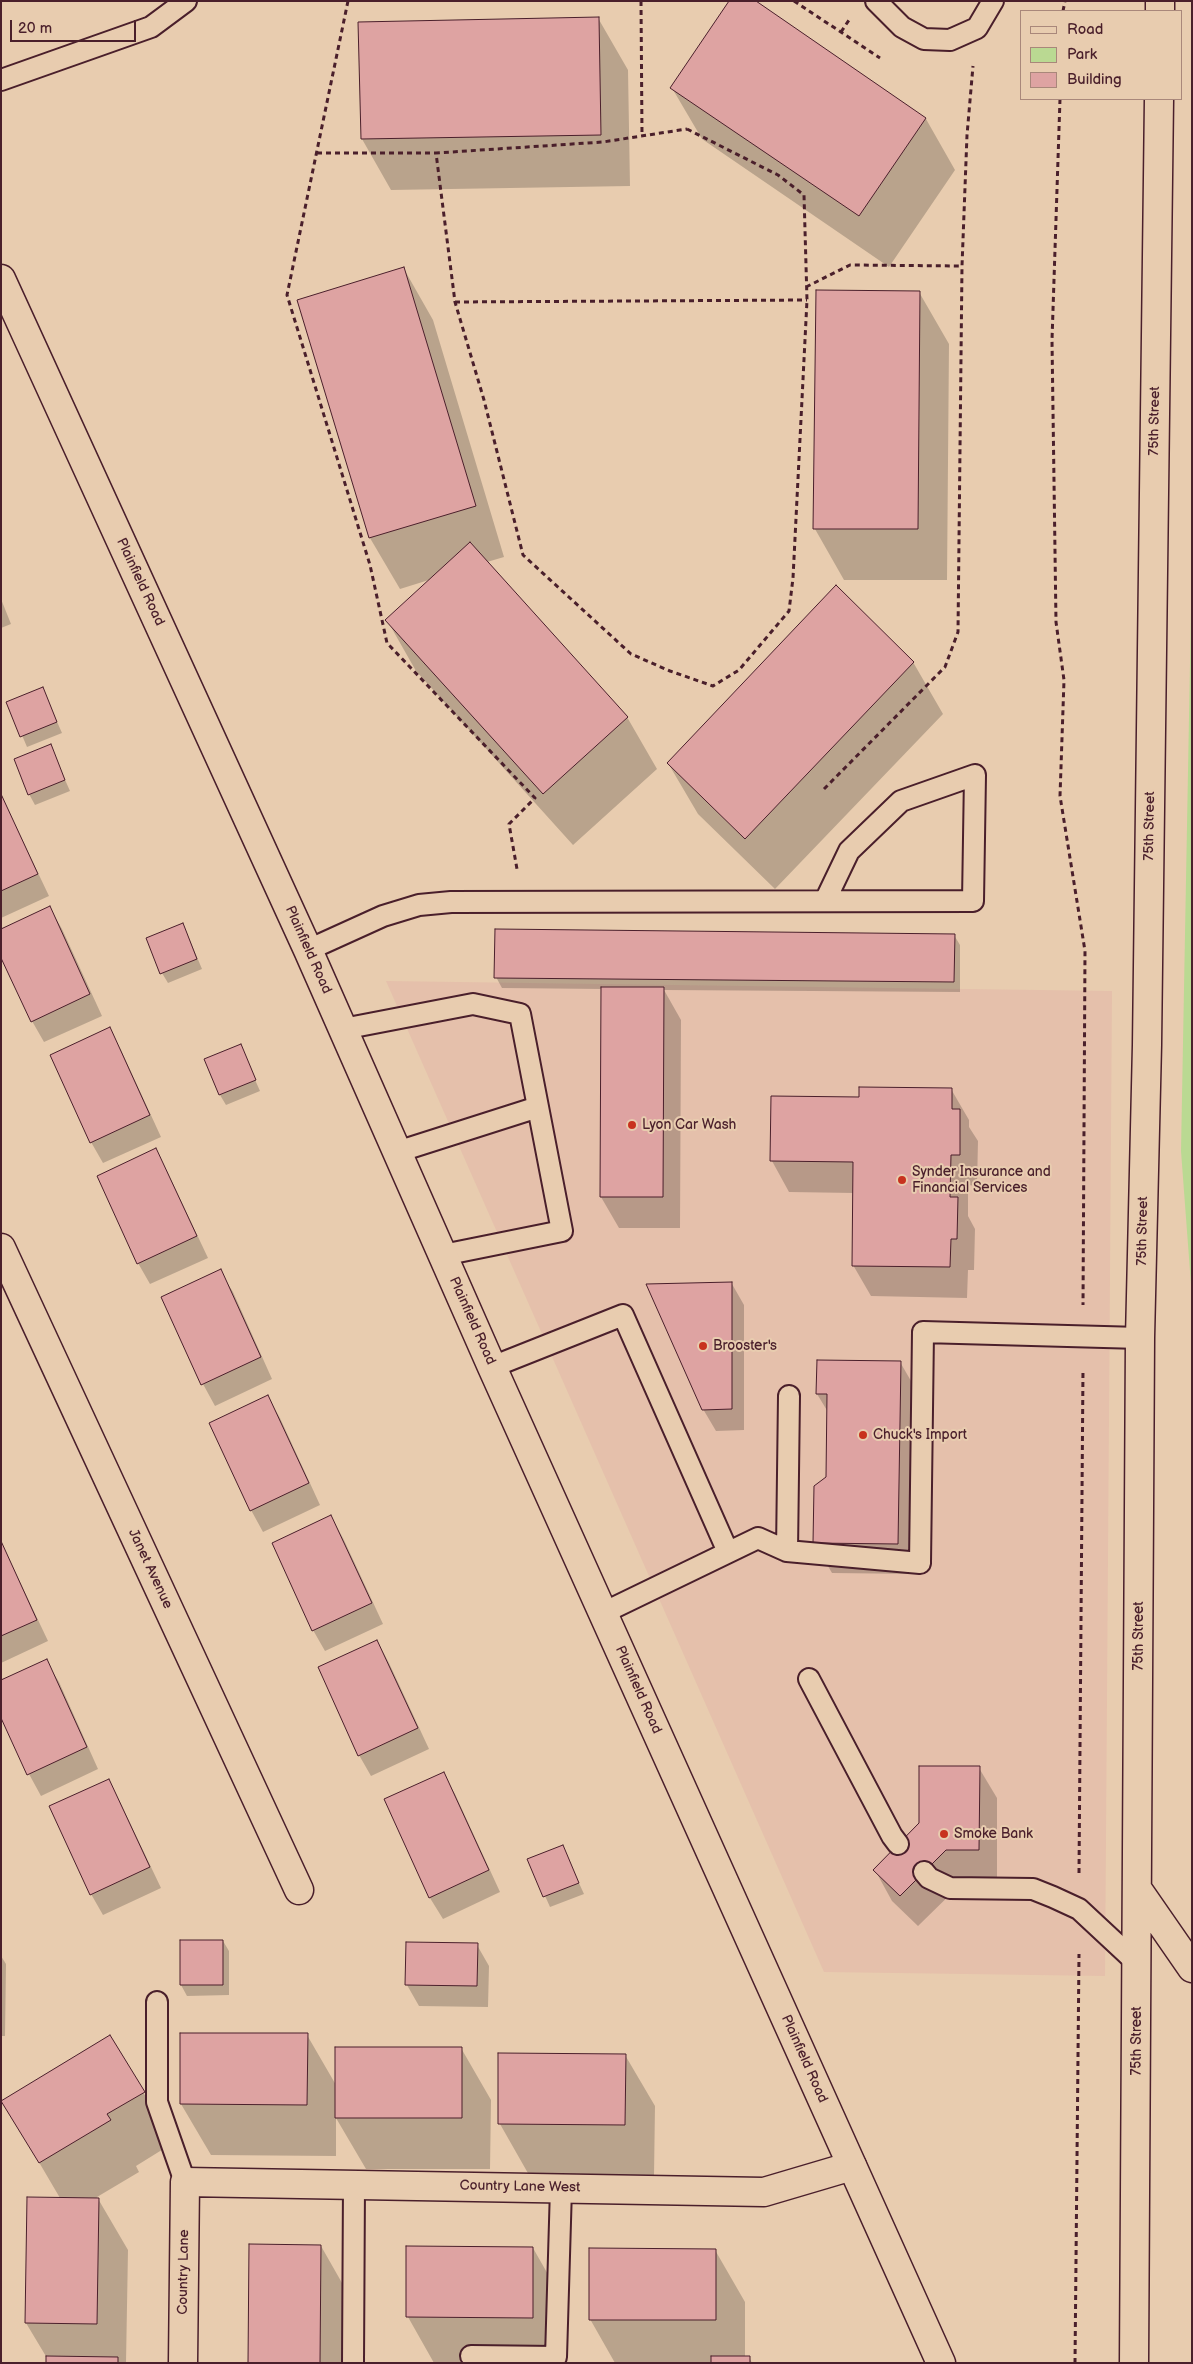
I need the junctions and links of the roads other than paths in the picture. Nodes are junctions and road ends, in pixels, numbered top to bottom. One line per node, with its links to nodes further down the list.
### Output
1 (186, 1): 4 (lane)
2 (876, 1): 3 (lane)
3 (993, 1)
4 (1, 80)
5 (1159, 100): 14 (main road, 75th Street)
6 (1, 279): 8 (main road, Plainfield Road)
7 (825, 901): 7 (lane); 8 (lane)
8 (308, 950): 9 (main road, Plainfield Road)
9 (344, 1029): 10 (lane); 11 (main road, Plainfield Road)
10 (538, 1107): 11 (lane); 13 (lane)
11 (397, 1152): 13 (main road, Plainfield Road)
12 (1, 1248): 23 (main road, Janet Avenue)
13 (443, 1254): 15 (main road, Plainfield Road)
14 (1140, 1338): 17 (lane); 24 (main road, 75th Street)
15 (492, 1367): 18 (lane); 19 (main road, Plainfield Road)
16 (789, 1396): 17 (lane)
17 (787, 1551): 18 (lane)
18 (728, 1552): 19 (lane)
19 (603, 1612): 28 (main road, Plainfield Road)
20 (809, 1679): 21 (lane)
21 (898, 1844)
22 (924, 1872): 25 (lane)
23 (299, 1890)
24 (1138, 1890): 25 (main road, 75th Street); 26 (main road)
25 (1137, 1963): 36 (main road, 75th Street)
26 (1192, 1968)
27 (158, 2002): 29 (lane)
28 (852, 2166): 31 (main road, Country Lane West); 35 (main road, Plainfield Road)
29 (185, 2182): 30 (main road, Country Lane West); 33 (main road, Country Lane)
30 (354, 2184): 31 (main road, Country Lane West); 34 (lane)
31 (561, 2188): 32 (lane)
32 (471, 2356)
33 (183, 2363)
34 (353, 2363)
35 (942, 2363)
36 (1134, 2363)

